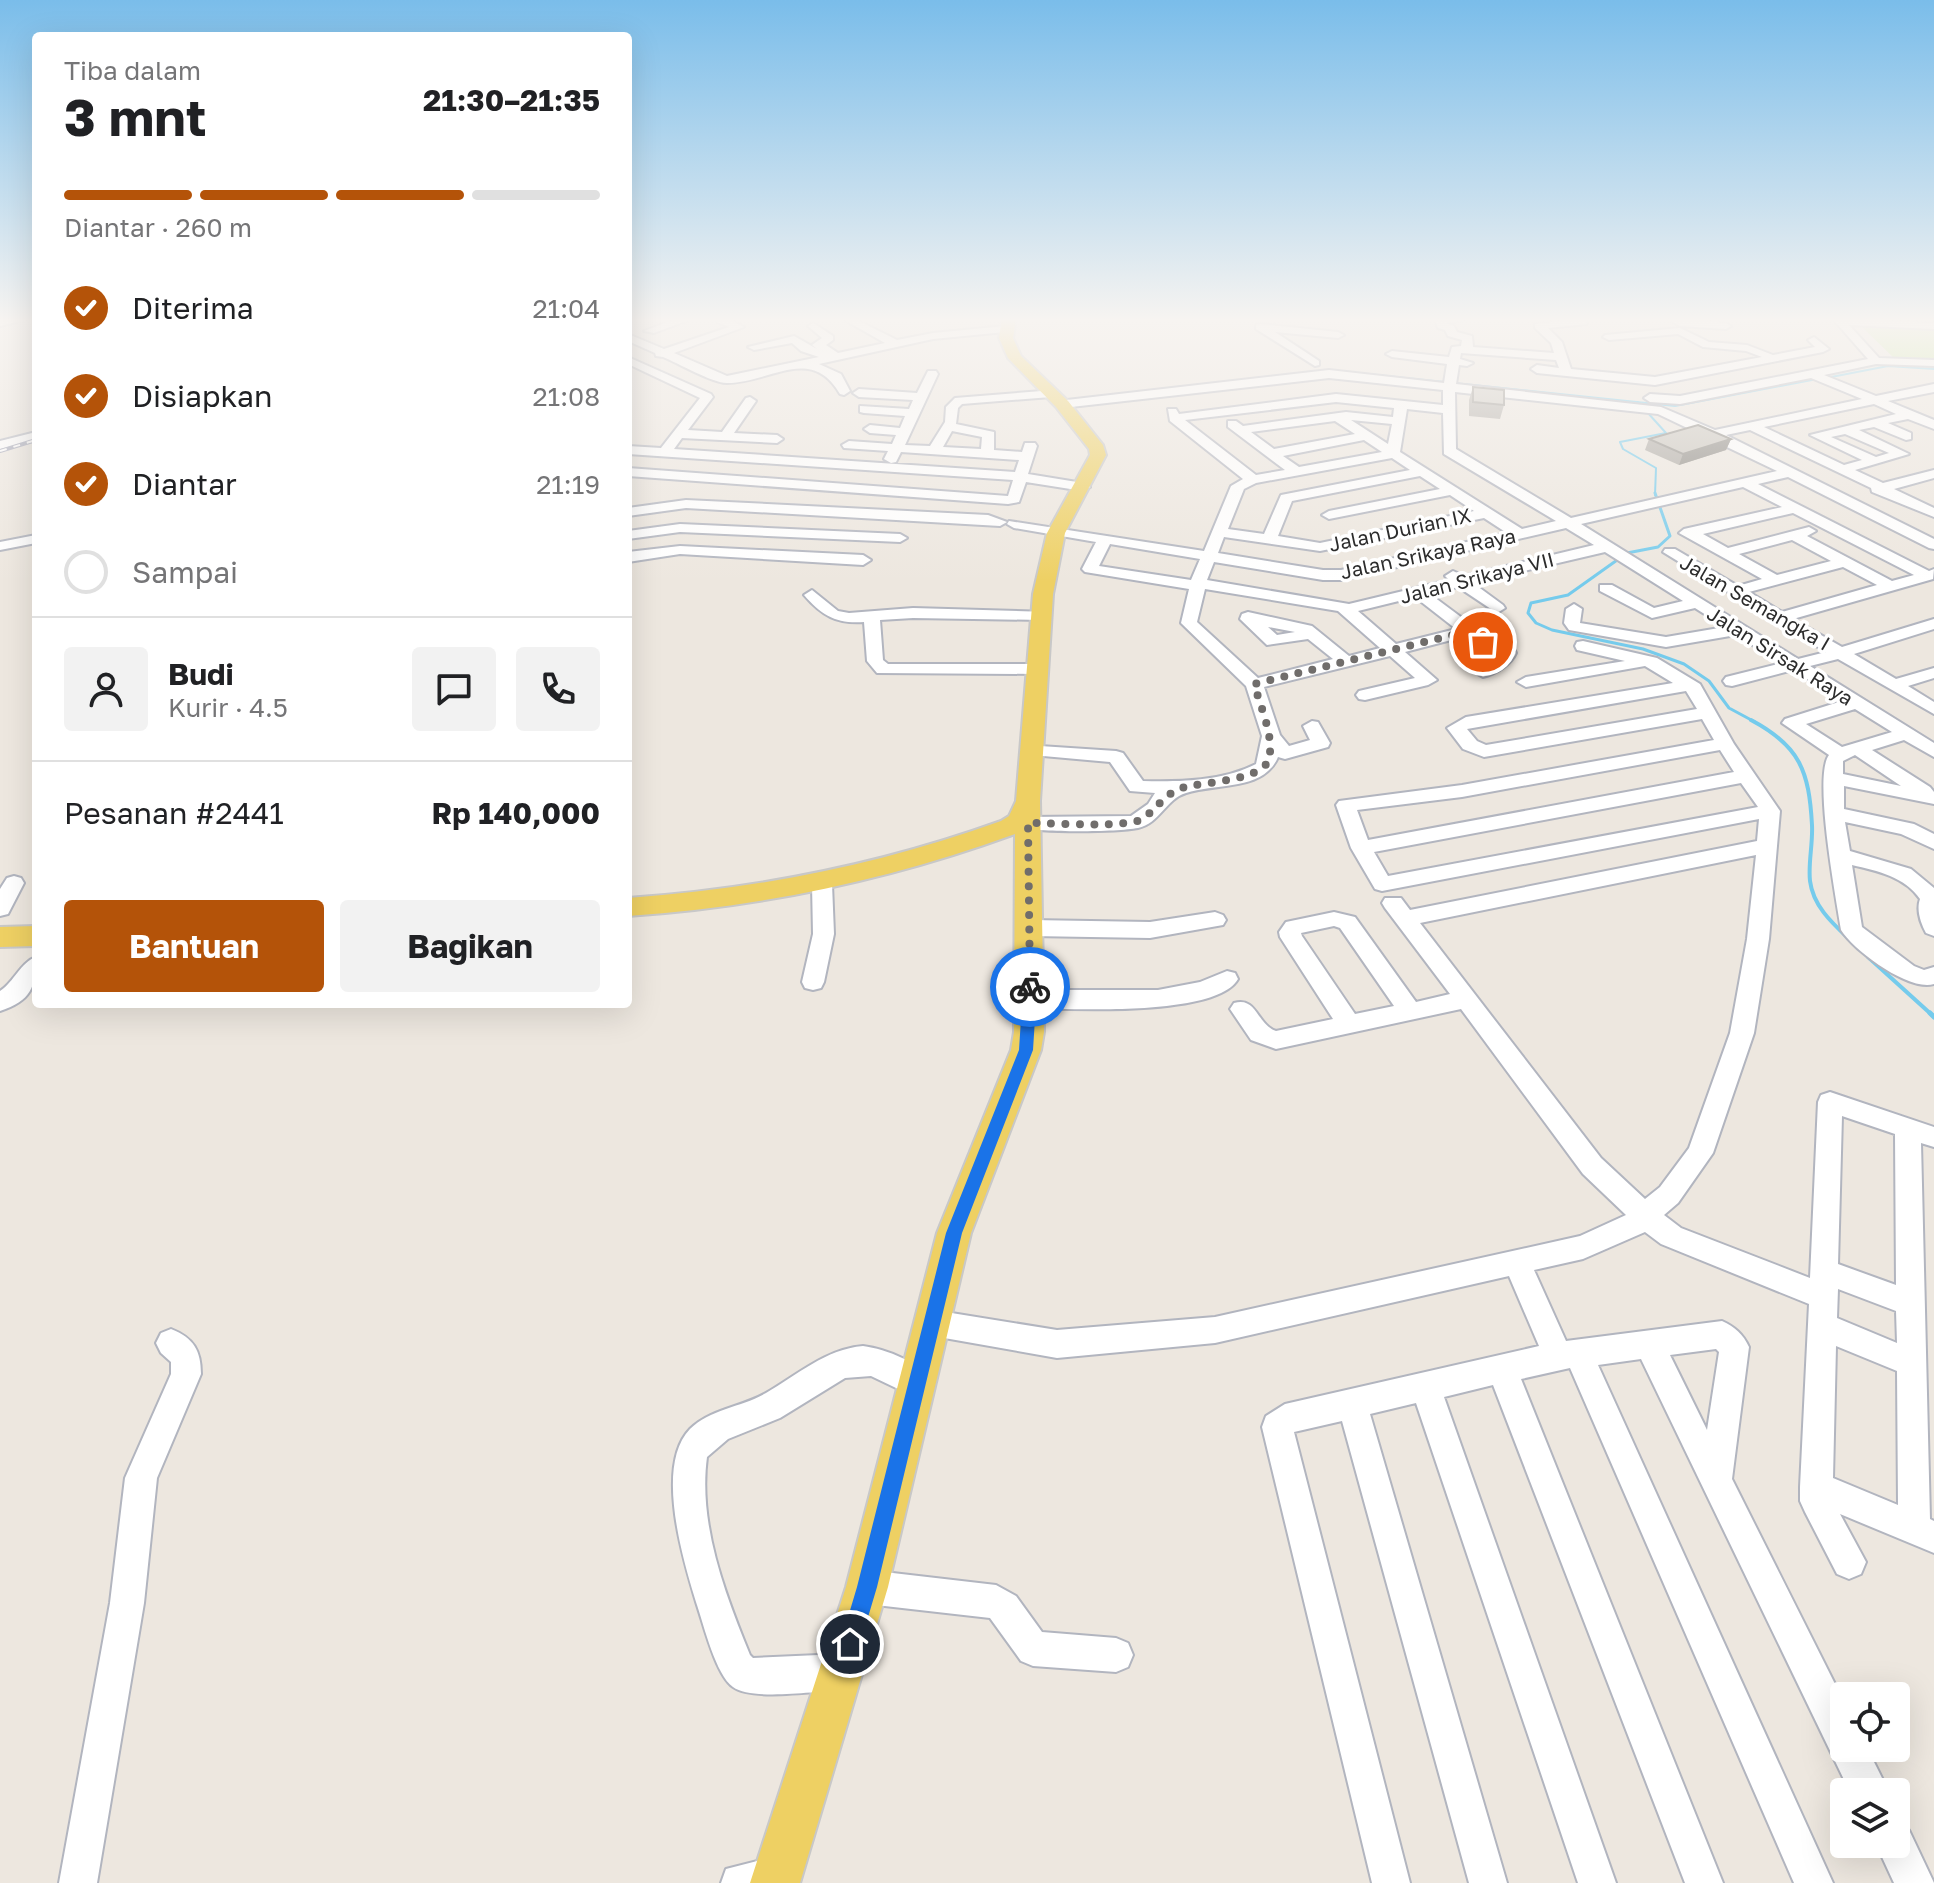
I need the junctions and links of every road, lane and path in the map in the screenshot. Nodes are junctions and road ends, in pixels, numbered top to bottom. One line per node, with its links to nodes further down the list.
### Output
1 (1401, 405): 25 (street)
2 (700, 406): 34 (street)
3 (747, 406): 40 (street)
4 (916, 406): 18 (street)
5 (954, 406): 28 (street)
6 (1062, 406): 66 (main road)
7 (1174, 406): 22 (street)
8 (1274, 406): 19 (street)
9 (1410, 406): 16 (street)
10 (1451, 406): 16 (street)
11 (1620, 406): 20 (street)
12 (1714, 406): 20 (street)
13 (1843, 406): 24 (street)
14 (1890, 406): 21 (street)
15 (864, 409): 18 (street)
16 (1451, 410): 80 (street, Jalan Sirsak Raya)
17 (1934, 410): 21 (street)
18 (912, 413): 32 (street)
19 (1217, 413): 22 (street); 33 (street)
20 (1673, 414): 35 (street)
21 (1909, 415): 26 (street); 27 (street)
22 (1174, 418): 65 (street)
23 (1338, 418): 25 (street); 33 (street); 36 (street)
24 (1782, 419): 29 (street); 37 (street)
25 (1398, 421): 50 (street)
26 (1876, 423): 31 (street); 38 (street)
27 (1934, 425)
28 (948, 426): 45 (street); 48 (street)
29 (1751, 426): 35 (street); 56 (street)
30 (870, 429): 32 (street)
31 (1845, 429): 37 (street); 54 (street)
32 (904, 432): 44 (street)
33 (1244, 433): 49 (street)
34 (682, 434): 40 (street); 47 (street)
35 (1714, 434): 60 (street)
36 (1364, 436): 49 (street); 50 (street)
37 (1819, 436): 54 (street)
38 (1906, 436)
39 (32, 437): 42 (street)
40 (725, 437): 41 (street)
41 (777, 439)
42 (0, 445)
43 (849, 445): 44 (street)
44 (897, 447): 45 (street); 55 (street)
45 (935, 449): 48 (street)
46 (632, 450): 47 (street)
47 (664, 453): 52 (street)
48 (987, 453): 63 (street)
49 (1271, 454): 57 (street)
50 (1393, 454): 57 (street); 59 (street)
51 (16, 456): 53 (street)
52 (709, 456): 55 (street); 62 (street)
53 (0, 460)
54 (1875, 461): 56 (street)
55 (887, 468): 63 (street); 70 (street)
56 (1844, 469): 69 (street)
57 (1295, 471): 65 (street)
58 (632, 472): 62 (street)
59 (1421, 472): 71 (street); 90 (street)
60 (1790, 472): 67 (street); 72 (street)
61 (1934, 474): 64 (street)
62 (691, 477): 70 (street)
63 (1018, 477): 66 (street); 70 (street)
64 (1917, 479): 68 (street); 69 (street)
65 (1253, 480): 83 (street)
66 (1086, 482): 82 (main road)
67 (1746, 483): 73 (street); 74 (street)
68 (1934, 487)
69 (1883, 488): 72 (street); 76 (street)
70 (878, 489)
71 (1451, 491): 77 (street); 79 (street)
72 (1840, 498): 93 (street)
73 (1668, 501): 80 (street, Jalan Srikaya Raya); 84 (street)
74 (1795, 508): 81 (street); 84 (street)
75 (632, 511): 82 (street, Jalan Srikaya Raya)
76 (1932, 511)
77 (1485, 513): 86 (street); 89 (street, Jalan Durian IX)
78 (1311, 514): 79 (street)
79 (1329, 515): 89 (street)
80 (1569, 523): 86 (street, Jalan Srikaya Raya); 97 (street, Jalan Sirsak Raya)
81 (1829, 526): 87 (street); 103 (street)
82 (1059, 527): 92 (street, Jalan Srikaya Raya); 118 (main road)
83 (1219, 532): 90 (street, Jalan Durian IX); 100 (street)
84 (1688, 532): 95 (street); 96 (street)
85 (632, 534): 88 (street)
86 (1519, 534): 99 (street, Jalan Srikaya Raya)
87 (1794, 535): 96 (street); 102 (street)
88 (900, 538)
89 (1363, 538): 90 (street, Jalan Durian IX)
90 (1270, 539)
91 (32, 540): 94 (street)
92 (1104, 541): 100 (street, Jalan Srikaya Raya); 106 (street)
93 (1934, 545)
94 (0, 546)
95 (1670, 552): 97 (street, Jalan Srikaya VII); 108 (street, Jalan Semangka I)
96 (1726, 553): 105 (street)
97 (1620, 555): 104 (street, Jalan Srikaya VII); 113 (street, Jalan Sirsak Raya)
98 (632, 556): 101 (street)
99 (1426, 556): 100 (street, Jalan Srikaya Raya); 104 (street)
100 (1209, 557): 106 (street)
101 (863, 560)
102 (1845, 562): 105 (street); 107 (street)
103 (1931, 575): 107 (street)
104 (1460, 581): 110 (street, Jalan Srikaya VII); 114 (street)
105 (1776, 581): 108 (street)
106 (1198, 585): 109 (street); 136 (street)
107 (1890, 586): 119 (street)
108 (1736, 591): 119 (street, Jalan Semangka I)
109 (1250, 592): 115 (street); 126 (street)
110 (1418, 592): 115 (street, Jalan Srikaya VII); 122 (street)
111 (812, 595): 117 (street)
112 (1606, 596): 113 (street)
113 (1697, 603): 121 (street, Jalan Sirsak Raya)
114 (1497, 608)
115 (1347, 609): 124 (street)
116 (1574, 609): 121 (street)
117 (872, 615): 118 (street); 129 (street)
118 (1042, 615): 129 (main road)
119 (1781, 617): 125 (street, Jalan Semangka I)
120 (1934, 624): 125 (street)
121 (1739, 629): 128 (street, Jalan Sirsak Raya)
122 (1461, 633): 124 (street); 130 (street)
123 (1583, 646): 127 (street)
124 (1392, 649): 126 (street); 137 (street)
125 (1841, 653): 128 (street); 135 (street, Jalan Semangka I)
126 (1345, 661): 136 (street)
127 (1651, 662): 133 (street); 134 (street)
128 (1794, 664): 132 (street); 138 (street, Jalan Sirsak Raya)
129 (1038, 669): 145 (main road)
130 (1483, 672)
131 (1934, 673): 135 (street)
132 (1732, 681)
133 (1526, 682)
134 (1690, 685): 140 (street); 140 (street)
135 (1894, 685): 139 (street, Jalan Semangka I)
136 (1255, 688): 143 (street)
137 (1365, 695)
138 (1856, 703): 142 (street, Jalan Sirsak Raya); 147 (street)
139 (1934, 709)
140 (1708, 713): 144 (street)
141 (1312, 726): 143 (street)
142 (1906, 734): 146 (street, Jalan Sirsak Raya); 147 (street)
143 (1271, 736): 149 (street)
144 (1725, 744): 148 (street); 150 (street)
145 (1032, 749): 149 (street); 155 (main road)
146 (1934, 751)
147 (1841, 760): 151 (street); 151 (street); 153 (street)
148 (1745, 776): 152 (street); 154 (street)
149 (1181, 788): 155 (street)
150 (1462, 791): 154 (street); 159 (street)
151 (1934, 798)
152 (1770, 811): 158 (street); 161 (street)
153 (1834, 813): 157 (street); 160 (street)
154 (1487, 824): 159 (street); 161 (street)
155 (1028, 826): 156 (main road); 156 (main road); 168 (main road)
156 (981, 837): 163 (main road)
157 (1934, 842)
158 (1767, 846): 177 (street); 183 (street)
159 (1361, 848): 161 (street)
160 (1842, 856): 164 (street); 173 (street)
161 (1512, 859)
162 (14, 883): 166 (street)
163 (822, 884): 165 (main road); 175 (street)
164 (1932, 899): 169 (street)
165 (632, 907)
166 (0, 909)
167 (1215, 920): 168 (street)
168 (1031, 928): 176 (main road)
169 (1934, 928)
170 (32, 936): 171 (main road)
171 (0, 937)
172 (32, 971): 178 (street)
173 (1929, 977)
174 (1227, 979): 176 (street)
175 (813, 982)
176 (1030, 999): 187 (main road)
177 (1464, 1000): 180 (street); 183 (street)
178 (0, 1002)
179 (1242, 1009): 181 (street)
180 (1410, 1011): 181 (street); 181 (street)
181 (1349, 1024)
182 (1921, 1133): 185 (street); 186 (street)
183 (1645, 1216): 184 (street); 185 (street)
184 (1516, 1261): 187 (street); 191 (street)
185 (1823, 1283): 186 (street); 188 (street)
186 (1909, 1303): 192 (street)
187 (933, 1323): 194 (main road)
188 (1822, 1326): 192 (street); 198 (street)
189 (171, 1343): 207 (street)
190 (1649, 1344): 191 (street); 197 (street); 197 (street)
191 (1568, 1355): 193 (street); 212 (street)
192 (1911, 1363): 199 (street)
193 (1501, 1367): 195 (street); 211 (street)
194 (917, 1384): 201 (main road); 203 (street)
195 (1425, 1385): 196 (street); 210 (street)
196 (1352, 1403): 208 (street); 209 (street)
197 (1716, 1480): 204 (street)
198 (1816, 1487): 199 (street); 200 (street)
199 (1924, 1533)
200 (1849, 1562)
201 (867, 1587): 202 (street); 203 (main road)
202 (1116, 1655)
203 (841, 1672): 206 (main road)
204 (1830, 1712)
205 (1902, 1858): 213 (street)
206 (764, 1880)
207 (78, 1883)
208 (1391, 1883)
209 (1488, 1883)
210 (1597, 1883)
211 (1704, 1883)
212 (1814, 1883)
213 (1915, 1883)

